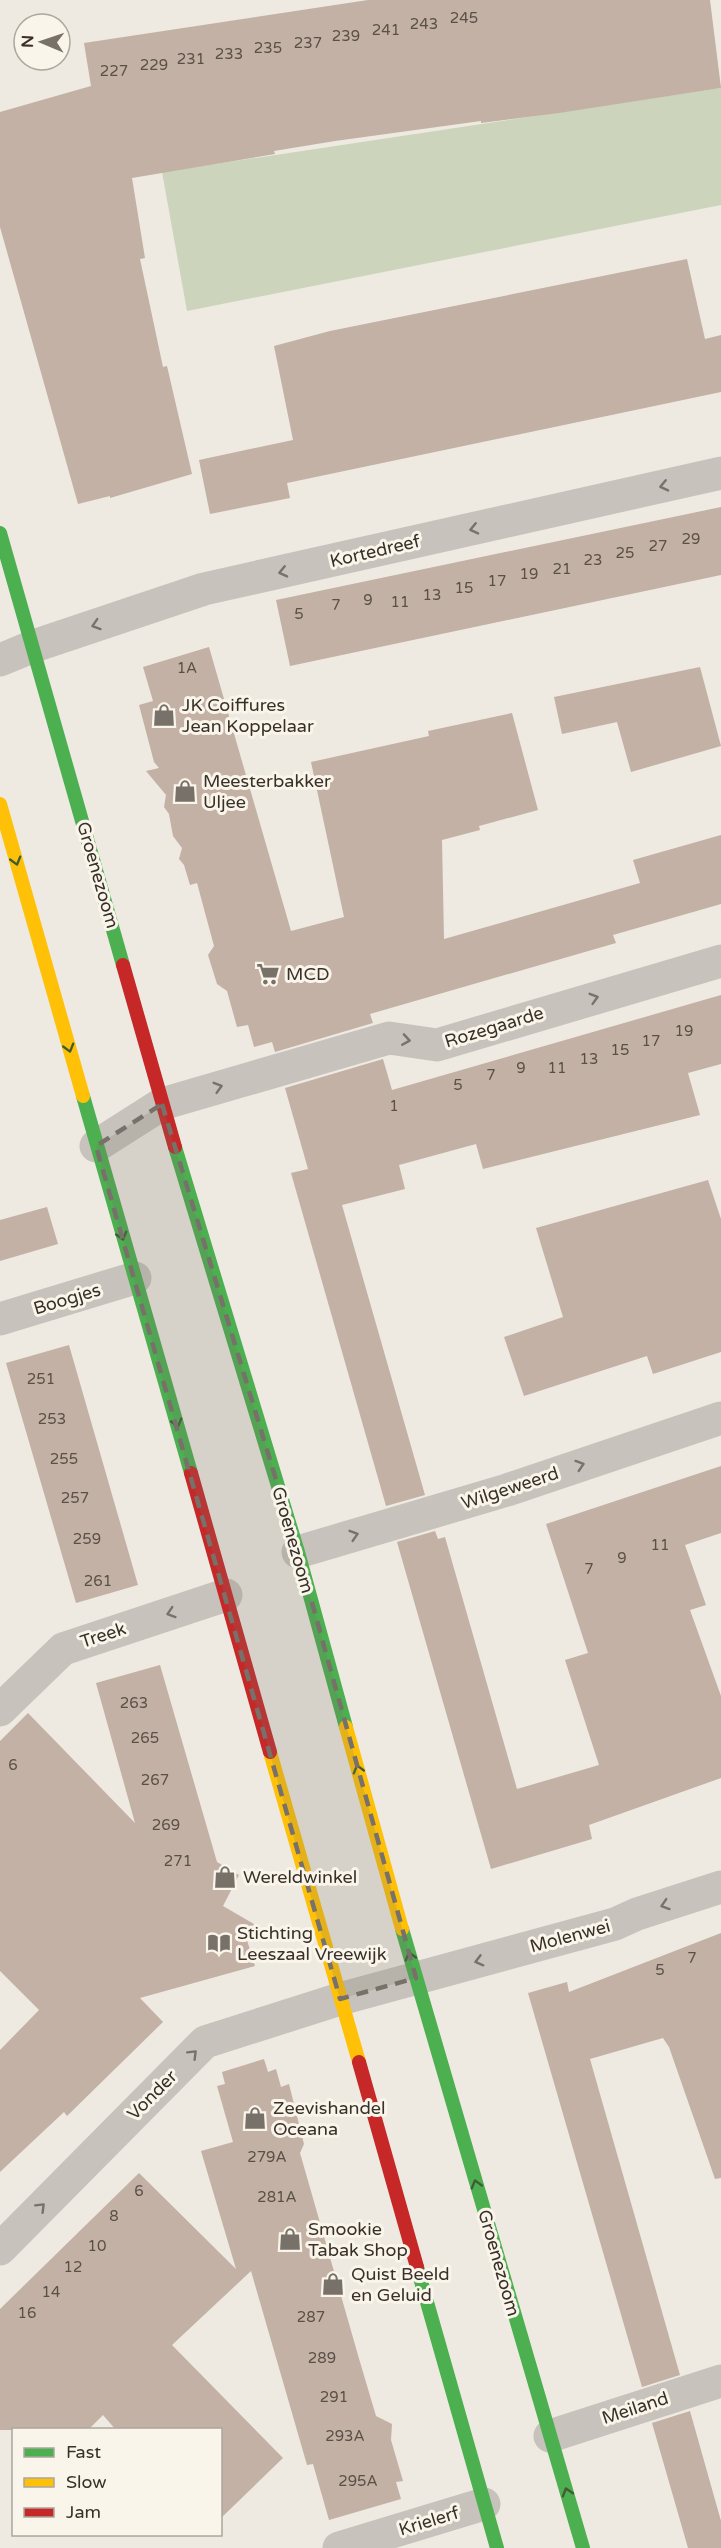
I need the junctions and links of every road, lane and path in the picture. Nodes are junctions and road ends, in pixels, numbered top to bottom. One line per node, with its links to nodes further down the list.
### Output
1 (721, 473): 3 (street, Kortedreef, one-way to 3)
2 (0, 533): 3 (street, Groenezoom)
3 (34, 646): 4 (street); 7 (street, Groenezoom)
4 (0, 660)
5 (0, 804): 8 (street, one-way to 8)
6 (721, 961): 7 (street, Rozegaarde, one-way to 6)
7 (162, 1104): 8 (street); 12 (street, Groenezoom)
8 (96, 1146): 9 (street, one-way to 9)
9 (135, 1278): 10 (street, Boogjes); 13 (street, one-way to 13)
10 (0, 1319)
11 (721, 1418): 12 (street, Wilgeweerd, one-way to 11)
12 (297, 1552): 16 (street, Groenezoom, one-way to 12)
13 (226, 1594): 14 (street, Treek, one-way to 14); 17 (street)
14 (0, 1710)
15 (721, 1887): 16 (street, Molenwei, one-way to 16)
16 (416, 1978): 17 (street); 20 (street, Groenezoom, one-way to 16)
17 (339, 1999): 18 (street, Vonder, one-way to 17); 21 (street)
18 (0, 2249)
19 (721, 2381): 20 (street, Meiland)
20 (550, 2436): 24 (street, Groenezoom, one-way to 20)
21 (484, 2504): 22 (street, Krielerf); 23 (street)
22 (339, 2548)
23 (497, 2548)
24 (583, 2548)

